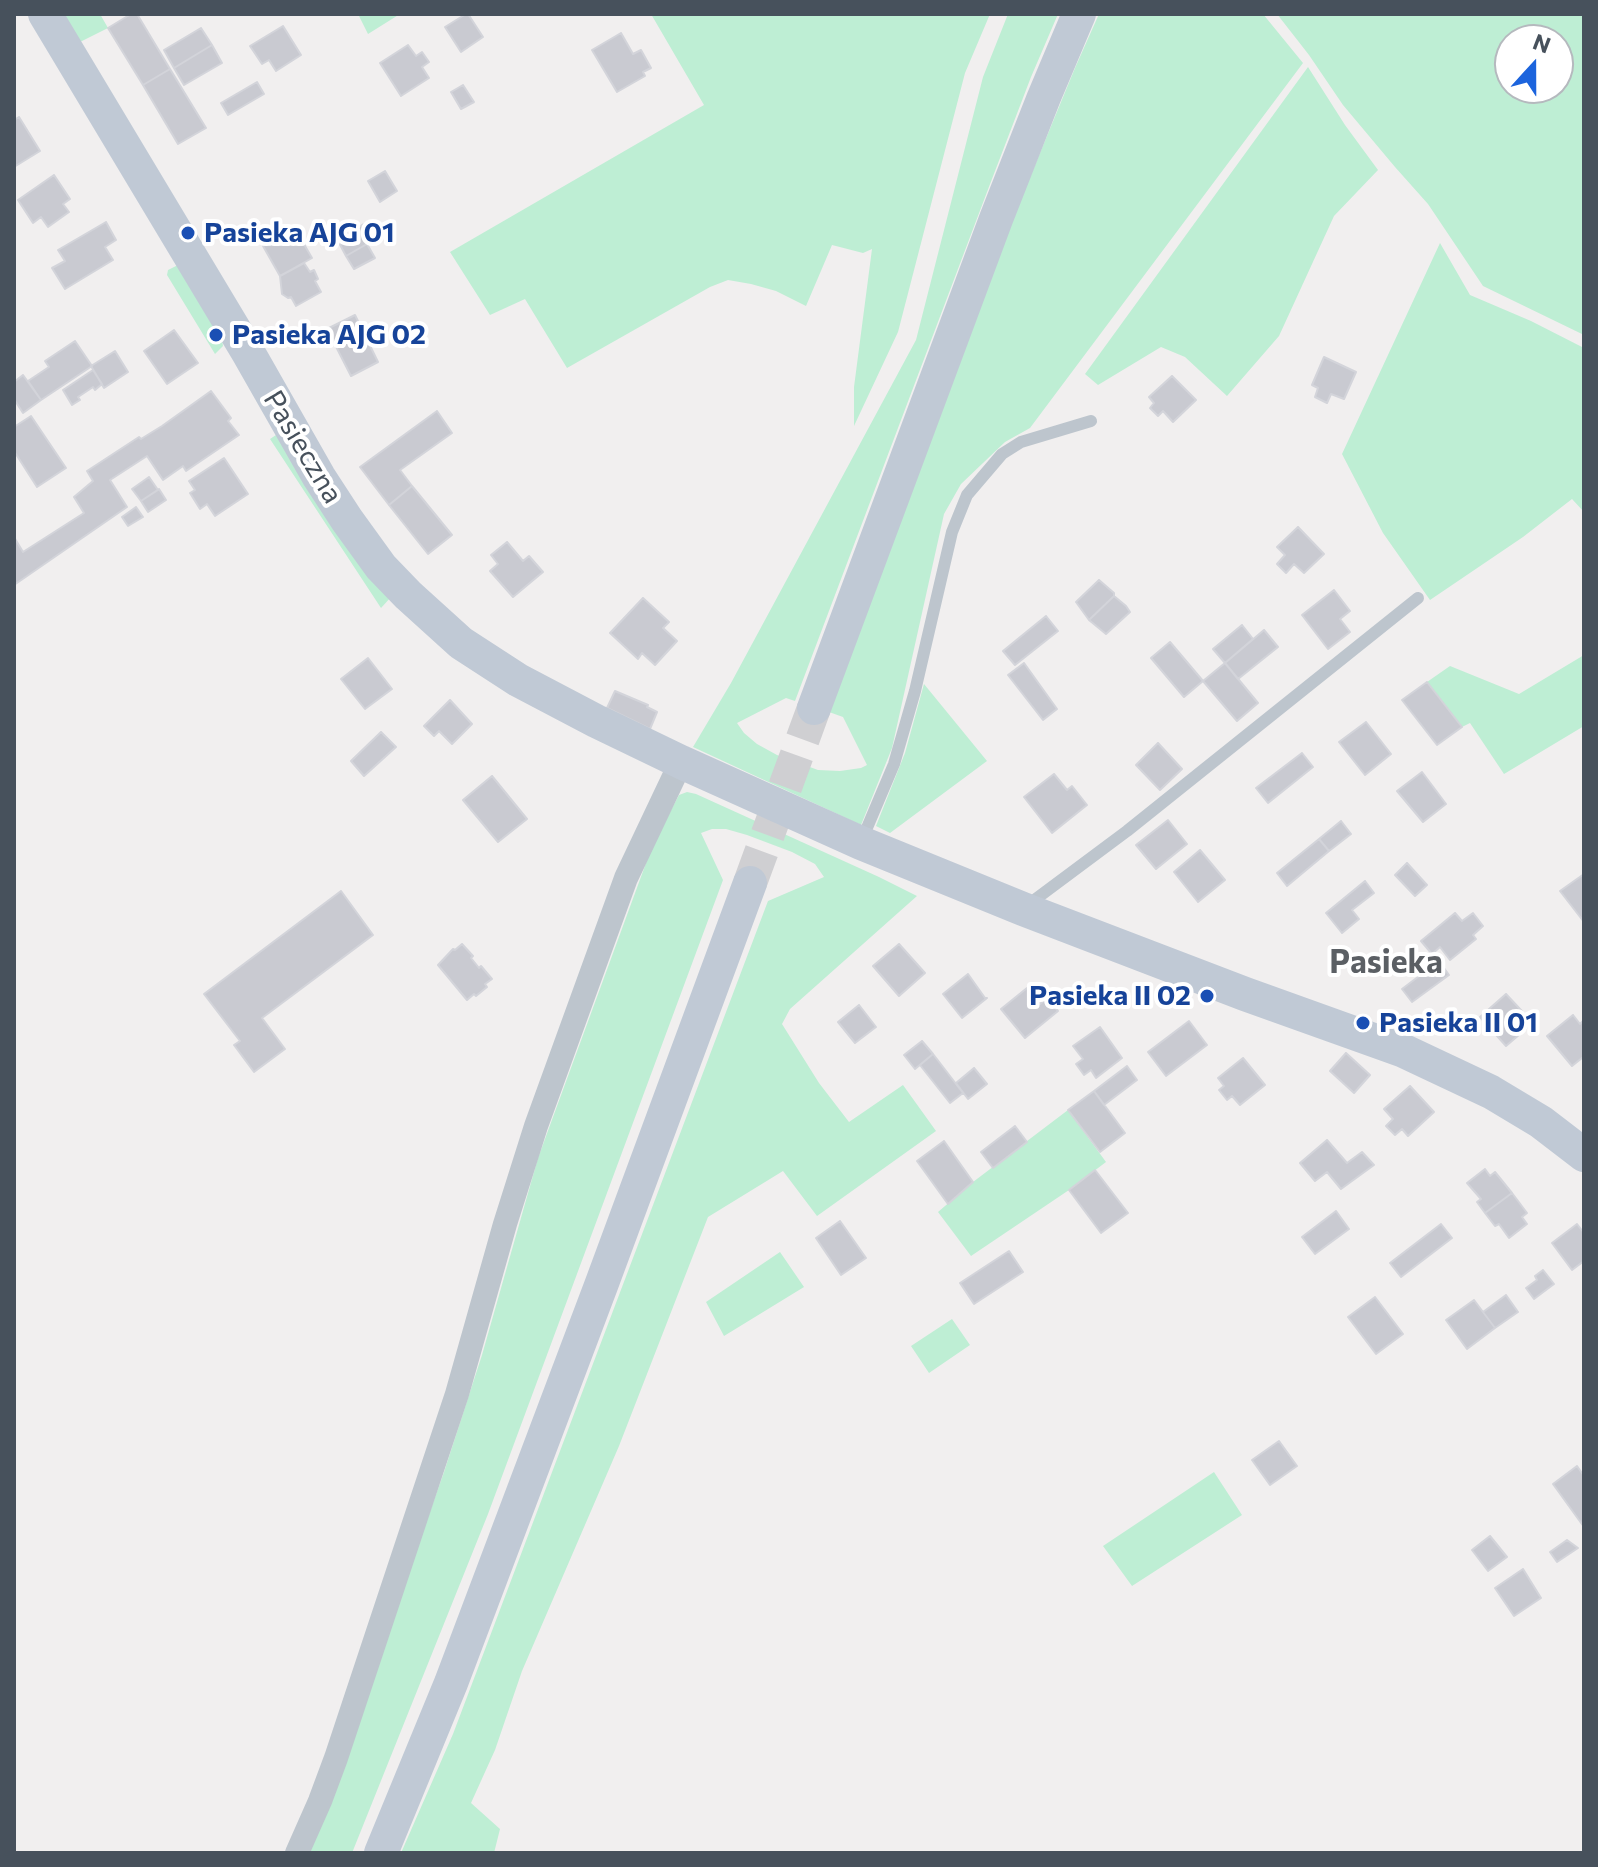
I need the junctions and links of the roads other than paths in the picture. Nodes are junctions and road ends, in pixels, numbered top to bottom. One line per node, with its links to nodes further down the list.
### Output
1 (45, 14): 6 (street, Pasieczna)
2 (1079, 14): 5 (street)
3 (1091, 421): 7 (lane)
4 (1418, 598): 9 (lane)
5 (814, 708)
6 (681, 762): 7 (street, Pasieczna); 11 (street)
7 (861, 843): 9 (street, Pasieczna)
8 (750, 883): 12 (street)
9 (1023, 909): 10 (street, Pasieczna)
10 (1584, 1155)
11 (297, 1853)
12 (381, 1853)

